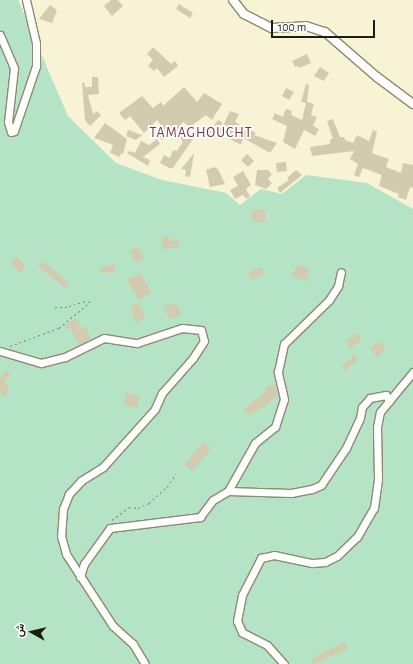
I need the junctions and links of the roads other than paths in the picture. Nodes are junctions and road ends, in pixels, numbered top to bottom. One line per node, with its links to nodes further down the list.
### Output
1 (26, 0): 3 (street)
2 (233, 0): 4 (street)
3 (0, 35)
4 (413, 104)
5 (341, 272): 9 (street)
6 (0, 351): 10 (street)
7 (413, 372): 8 (street)
8 (389, 401): 9 (street); 12 (street)
9 (228, 491): 10 (street)
10 (80, 577): 11 (street)
11 (145, 664)
12 (284, 664)

